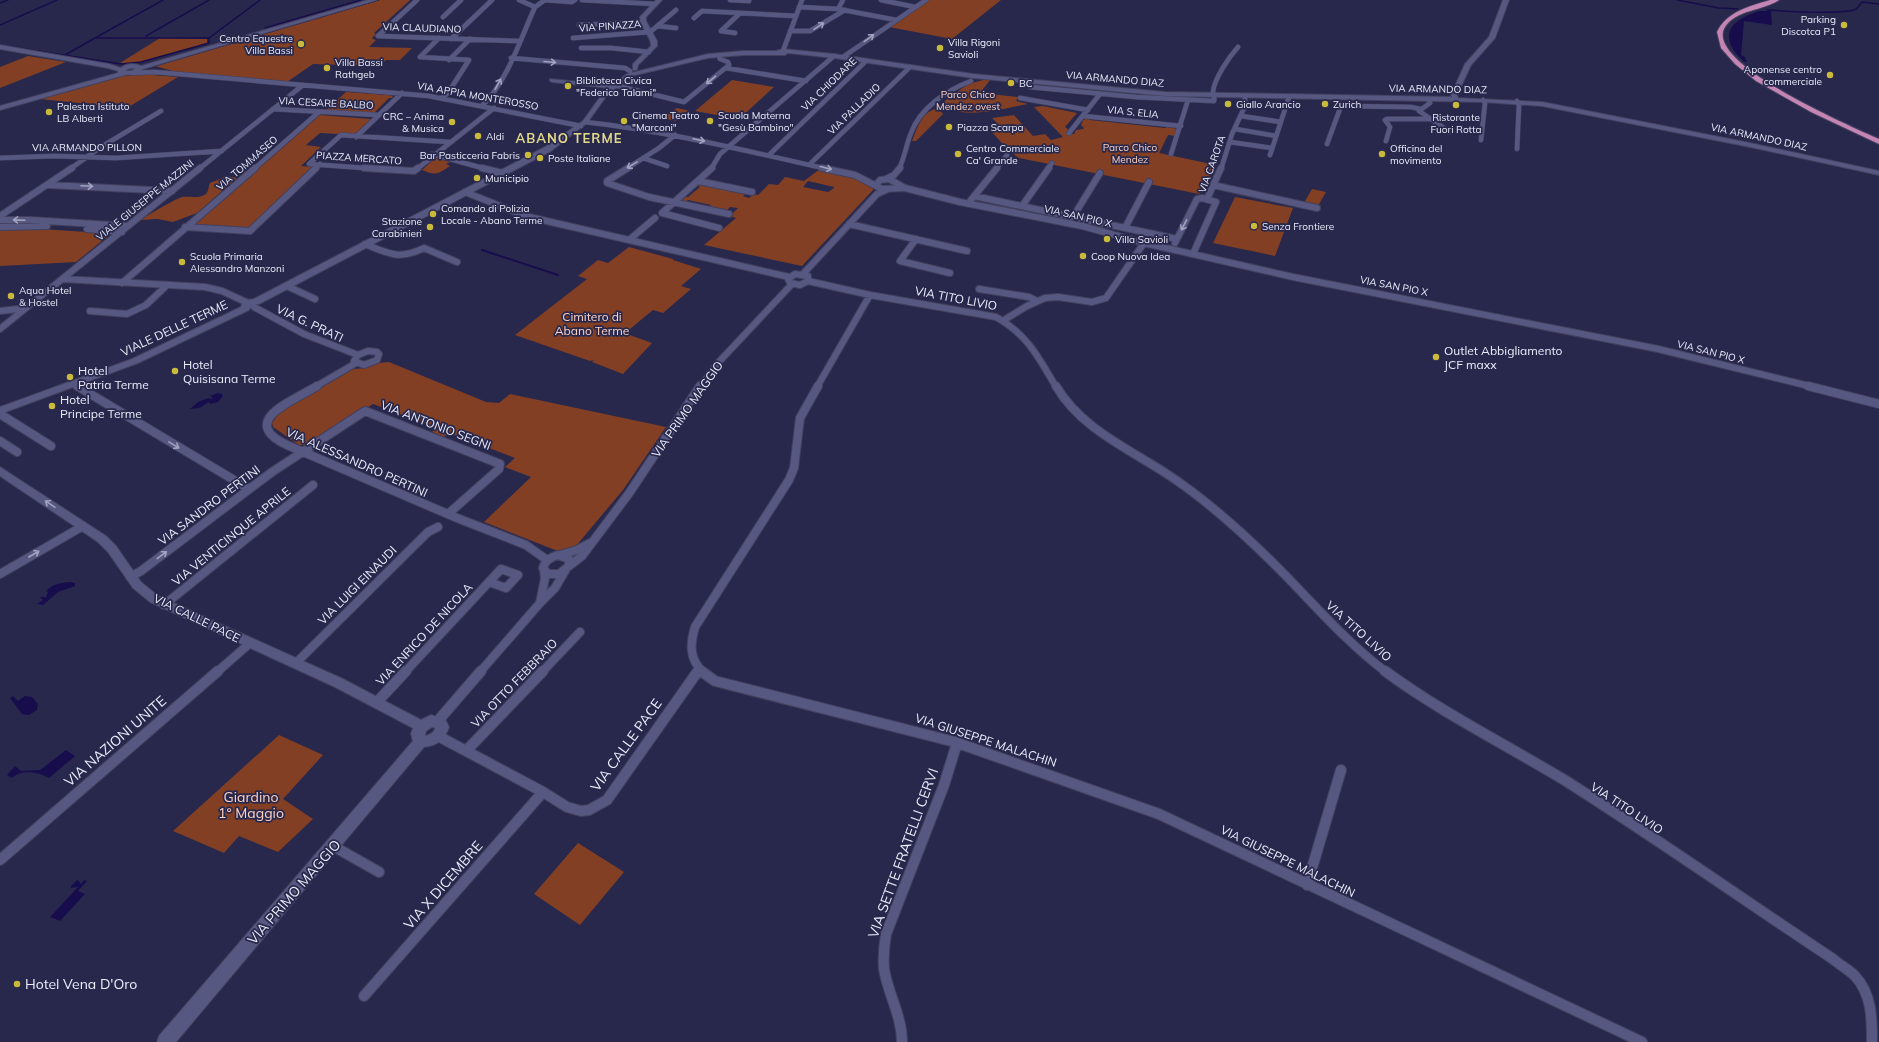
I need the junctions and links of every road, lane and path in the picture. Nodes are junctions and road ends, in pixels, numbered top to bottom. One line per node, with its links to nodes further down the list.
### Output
1 (367, 0): 53 (street)
2 (374, 0): 53 (street)
3 (417, 0): 37 (street, VIA CLAUDIANO)
4 (461, 0): 27 (street, VIA CLAUDIANO)
5 (492, 0): 39 (street)
6 (519, 0): 19 (street)
7 (575, 0): 19 (street)
8 (582, 0): 16 (street)
9 (730, 0): 17 (street)
10 (802, 0): 20 (street)
11 (843, 0): 22 (street)
12 (881, 0): 21 (street)
13 (926, 0): 21 (street)
14 (1506, 0): 76 (street)
15 (1776, 0): 108 (highway)
16 (612, 1): 18 (street)
17 (750, 1): 25 (street)
18 (657, 2): 30 (street)
19 (535, 6): 41 (street)
20 (799, 7): 22 (street); 26 (street)
21 (915, 7): 29 (street)
22 (838, 9): 24 (street)
23 (676, 10): 32 (street)
24 (845, 10): 29 (street); 34 (street, one-way to 24)
25 (741, 14): 26 (street); 28 (street); 36 (street)
26 (796, 16): 34 (street)
27 (443, 17)
28 (694, 18)
29 (896, 20): 49 (street, one-way to 29)
30 (644, 22): 31 (street); 35 (street)
31 (579, 25)
32 (658, 26): 33 (street); 35 (street)
33 (676, 28)
34 (790, 31): 46 (street)
35 (649, 33): 38 (street, VIA PINAZZA); 45 (street)
36 (735, 33)
37 (439, 38): 39 (street, VIA CLAUDIANO); 51 (street)
38 (573, 38)
39 (451, 39): 40 (street, VIA CLAUDIANO)
40 (470, 39): 41 (street, VIA CLAUDIANO); 51 (street)
41 (518, 42): 50 (street)
42 (0, 47): 56 (street, VIA APPIA MONTEROSSO)
43 (1238, 47): 68 (street)
44 (581, 48): 45 (street)
45 (649, 52): 57 (street)
46 (782, 52): 47 (street, VIA ARMANDO DIAZ); 48 (street, VIA ARMANDO DIAZ)
47 (719, 55): 55 (street); 57 (street, VIA ARMANDO DIAZ)
48 (834, 56): 49 (street, VIA ARMANDO DIAZ); 61 (street)
49 (843, 57): 52 (street, VIA ARMANDO DIAZ)
50 (511, 59): 57 (street, one-way to 57); 80 (street, one-way to 50)
51 (449, 60): 71 (street)
52 (866, 61): 54 (street, VIA ARMANDO DIAZ); 116 (street, VIA CHIODARE)
53 (139, 67): 56 (street); 58 (street, VIA APPIA MONTEROSSO)
54 (910, 67): 59 (street, VIA ARMANDO DIAZ); 124 (street, VIA PALLADIO)
55 (726, 68): 61 (street); 64 (street, one-way to 64)
56 (125, 71): 58 (street, VIA APPIA MONTEROSSO); 82 (street)
57 (634, 71): 64 (street)
58 (155, 72): 62 (street, VIA APPIA MONTEROSSO)
59 (967, 79): 63 (street, VIA ARMANDO DIAZ); 129 (street)
60 (552, 80): 64 (street)
61 (806, 81): 110 (street)
62 (302, 85): 66 (street, VIA APPIA MONTEROSSO); 85 (street, VIALE GIUSEPPE MAZZINI)
63 (1042, 85): 65 (street); 67 (street); 68 (street, VIA ARMANDO DIAZ)
64 (613, 86): 96 (street)
65 (1030, 87)
66 (402, 93): 71 (street, VIA APPIA MONTEROSSO); 90 (street)
67 (1100, 94): 74 (street); 87 (street)
68 (1214, 96): 69 (street, VIA ARMANDO DIAZ); 74 (street)
69 (1245, 96): 70 (street, VIA ARMANDO DIAZ); 92 (street, VIA CAROTA)
70 (1289, 97): 75 (street, VIA ARMANDO DIAZ); 95 (street)
71 (442, 98): 80 (street, VIA APPIA MONTEROSSO)
72 (1020, 98): 87 (street)
73 (1428, 99): 76 (street, VIA ARMANDO DIAZ); 78 (street, VIA ARMANDO DIAZ); 86 (street)
74 (1188, 100): 97 (street)
75 (1342, 100): 78 (street, VIA ARMANDO DIAZ); 81 (street)
76 (1456, 100): 77 (street, VIA ARMANDO DIAZ)
77 (1483, 100): 79 (street, VIA ARMANDO DIAZ); 104 (street)
78 (1418, 101): 83 (street)
79 (1517, 102): 112 (street); 128 (street, VIA ARMANDO DIAZ)
80 (482, 106): 84 (street, VIA APPIA MONTEROSSO)
81 (1341, 106): 83 (street); 109 (street)
82 (0, 107)
83 (1411, 107): 86 (street); 93 (street)
84 (494, 108): 96 (street, VIA APPIA MONTEROSSO); 106 (street, PIAZZA MERCATO)
85 (273, 109): 89 (street, VIA CESARE BALBO); 113 (street, VIALE GIUSEPPE MAZZINI)
86 (1420, 109): 94 (street)
87 (1088, 110): 91 (street)
88 (161, 111): 119 (street)
89 (319, 112): 90 (street, VIA CESARE BALBO); 156 (street, VIA TOMMASEO)
90 (378, 115): 103 (street)
91 (1083, 116): 97 (street, VIA S. ELIA); 100 (street)
92 (1241, 116): 95 (street); 98 (street, VIA CAROTA)
93 (1421, 119): 94 (street); 105 (street)
94 (1431, 119): 99 (street)
95 (1281, 122): 102 (street)
96 (583, 124): 101 (street); 126 (street, VIALE DELLE TERME)
97 (1181, 126): 115 (street)
98 (1235, 129): 102 (street); 107 (street, VIA CAROTA)
99 (1450, 132)
100 (1069, 133)
101 (675, 135): 110 (street, one-way to 110); 121 (street)
102 (1276, 136): 111 (street)
103 (356, 137): 106 (street, PIAZZA MERCATO); 123 (street, PIAZZA MERCATO)
104 (1481, 140)
105 (1386, 141)
106 (449, 142): 114 (street, PIAZZA MERCATO)
107 (1230, 142): 111 (street); 135 (street, VIA CAROTA)
108 (1879, 142)
109 (1328, 144)
110 (730, 146): 116 (street); 131 (street)
111 (1272, 148): 118 (street)
112 (1517, 149)
113 (222, 151): 119 (street, VIA ARMANDO PILLON); 139 (street, VIALE GIUSEPPE MAZZINI)
114 (432, 154): 123 (street, PIAZZA MERCATO); 126 (street)
115 (1171, 154)
116 (769, 155): 124 (street)
117 (1007, 155): 142 (street)
118 (1270, 155)
119 (86, 157): 120 (street, VIA ARMANDO PILLON); 134 (street)
120 (0, 158)
121 (643, 158): 125 (street); 144 (street, one-way to 144)
122 (1052, 163): 146 (street)
123 (320, 164): 156 (street)
124 (810, 164): 136 (street, one-way to 136)
125 (667, 166)
126 (502, 173): 140 (street, VIALE DELLE TERME)
127 (1100, 173): 150 (street)
128 (1879, 173)
129 (895, 175): 130 (street); 132 (street)
130 (885, 179): 132 (street); 136 (street)
131 (698, 180): 141 (street); 144 (street)
132 (896, 182): 137 (street, VIA SAN PIO X); 138 (street)
133 (1149, 182): 158 (street)
134 (48, 184): 139 (street, one-way to 139); 149 (street)
135 (1213, 185): 143 (street, VIA CAROTA); 147 (street)
136 (877, 188): 138 (street); 153 (street)
137 (905, 188): 138 (street, VIA SAN PIO X); 145 (street, VIA SAN PIO X)
138 (889, 189)
139 (172, 191): 154 (street, VIALE GIUSEPPE MAZZINI)
140 (465, 192): 162 (street); 164 (street, VIALE DELLE TERME)
141 (752, 192)
142 (974, 196): 145 (street); 146 (street)
143 (1207, 199): 161 (street, one-way to 161); 167 (street, VIA CAROTA)
144 (674, 201): 148 (street); 157 (street)
145 (968, 203): 163 (street, VIA SAN PIO X)
146 (1022, 206): 150 (street)
147 (1317, 208)
148 (730, 214)
149 (0, 216)
150 (1073, 217): 158 (street)
151 (655, 218): 162 (street)
152 (0, 220): 154 (street, one-way to 152)
153 (849, 224): 160 (street); 170 (street)
154 (128, 226): 159 (street, VIALE GIUSEPPE MAZZINI)
155 (0, 227): 159 (street)
156 (185, 227): 174 (street, VIA TOMMASEO)
157 (719, 228)
158 (1125, 228): 161 (street)
159 (122, 232): 172 (street, VIALE GIUSEPPE MAZZINI)
160 (916, 239): 166 (street); 169 (street)
161 (1177, 239): 165 (street)
162 (629, 240): 171 (street)
163 (1144, 243): 165 (street, VIA SAN PIO X); 181 (street)
164 (366, 244): 168 (street); 177 (street, VIALE DELLE TERME)
165 (1172, 249): 167 (street, VIA SAN PIO X)
166 (967, 251)
167 (1193, 254): 191 (street, VIA SAN PIO X)
168 (457, 262)
169 (950, 273)
170 (803, 274): 171 (street); 173 (street)
171 (789, 277): 175 (street)
172 (63, 280): 174 (street, VIA G. PRATI); 183 (street, VIALE GIUSEPPE MAZZINI)
173 (808, 281): 175 (street); 179 (street, VIA TITO LIVIO)
174 (122, 283): 176 (street, VIA G. PRATI)
175 (792, 284): 204 (street, VIA PRIMO MAGGIO)
176 (167, 286): 182 (street, VIA G. PRATI); 185 (street)
177 (287, 286): 180 (street); 182 (street, VIALE DELLE TERME)
178 (979, 289): 181 (street)
179 (870, 294): 186 (street, VIA TITO LIVIO); 217 (street)
180 (315, 299)
181 (1037, 301): 186 (street)
182 (251, 305): 188 (street, VIA G. PRATI); 190 (street, VIALE DELLE TERME)
183 (27, 308): 184 (street); 187 (street, VIALE GIUSEPPE MAZZINI)
184 (0, 311)
185 (90, 311)
186 (1004, 320): 235 (street, VIA TITO LIVIO)
187 (0, 330)
188 (358, 355): 189 (street); 189 (street)
189 (356, 363): 197 (street, VIA ALESSANDRO PERTINI)
190 (73, 384): 192 (street, VIALE DELLE TERME); 200 (street, one-way to 200)
191 (1879, 404)
192 (0, 411)
193 (0, 414): 195 (street)
194 (0, 441): 196 (street)
195 (51, 446)
196 (17, 452)
197 (302, 452): 200 (street, VIA SANDRO PERTINI); 201 (street, VIA ALESSANDRO PERTINI); 201 (street, VIA ANTONIO SEGNI)
198 (0, 471): 202 (street, VIA CALLE PACE, one-way to 198)
199 (313, 485): 213 (street, VIA VENTICINQUE APRILE)
200 (249, 489): 210 (street, VIA SANDRO PERTINI, one-way to 200)
201 (448, 514): 206 (street, VIA ALESSANDRO PERTINI)
202 (83, 526): 209 (street, one-way to 202); 210 (street, VIA CALLE PACE)
203 (438, 527): 216 (street, VIA LUIGI EINAUDI)
204 (591, 543): 205 (street, VIA PRIMO MAGGIO); 207 (street, VIA PRIMO MAGGIO)
205 (560, 555): 206 (street, VIA PRIMO MAGGIO); 207 (street)
206 (547, 560): 208 (street, VIA PRIMO MAGGIO)
207 (567, 569): 208 (street); 212 (street, VIA PRIMO MAGGIO)
208 (544, 570): 212 (street, VIA PRIMO MAGGIO)
209 (0, 574)
210 (130, 577): 213 (street, VIA CALLE PACE)
211 (489, 582): 218 (street, VIA ENRICO DE NICOLA)
212 (540, 603): 219 (street, VIA PRIMO MAGGIO)
213 (164, 605): 215 (street, VIA CALLE PACE)
214 (580, 632): 224 (street, VIA OTTO FEBBRAIO)
215 (249, 644): 216 (street, VIA CALLE PACE); 228 (street, VIA NAZIONI UNITE)
216 (295, 664): 218 (street, VIA CALLE PACE)
217 (699, 670): 223 (street, VIA GIUSEPPE MALACHIN); 226 (street, VIA CALLE PACE)
218 (377, 702): 220 (street, VIA CALLE PACE)
219 (438, 722): 220 (street); 221 (street)
220 (421, 726): 222 (street)
221 (438, 736): 222 (street); 224 (street, VIA CALLE PACE)
222 (421, 740): 227 (street, VIA PRIMO MAGGIO)
223 (957, 743): 230 (street, VIA GIUSEPPE MALACHIN); 233 (street, VIA SETTE FRATELLI CERVI)
224 (466, 751): 226 (street, VIA CALLE PACE)
225 (1341, 770): 230 (street)
226 (543, 792): 231 (street, VIA X DICEMBRE)
227 (333, 846): 229 (street); 232 (street, VIA PRIMO MAGGIO)
228 (0, 860)
229 (378, 872)
230 (1307, 885): 234 (street, VIA GIUSEPPE MALACHIN)
231 (364, 996)
232 (165, 1042)
233 (902, 1042)
234 (1642, 1042)
235 (1872, 1042)

